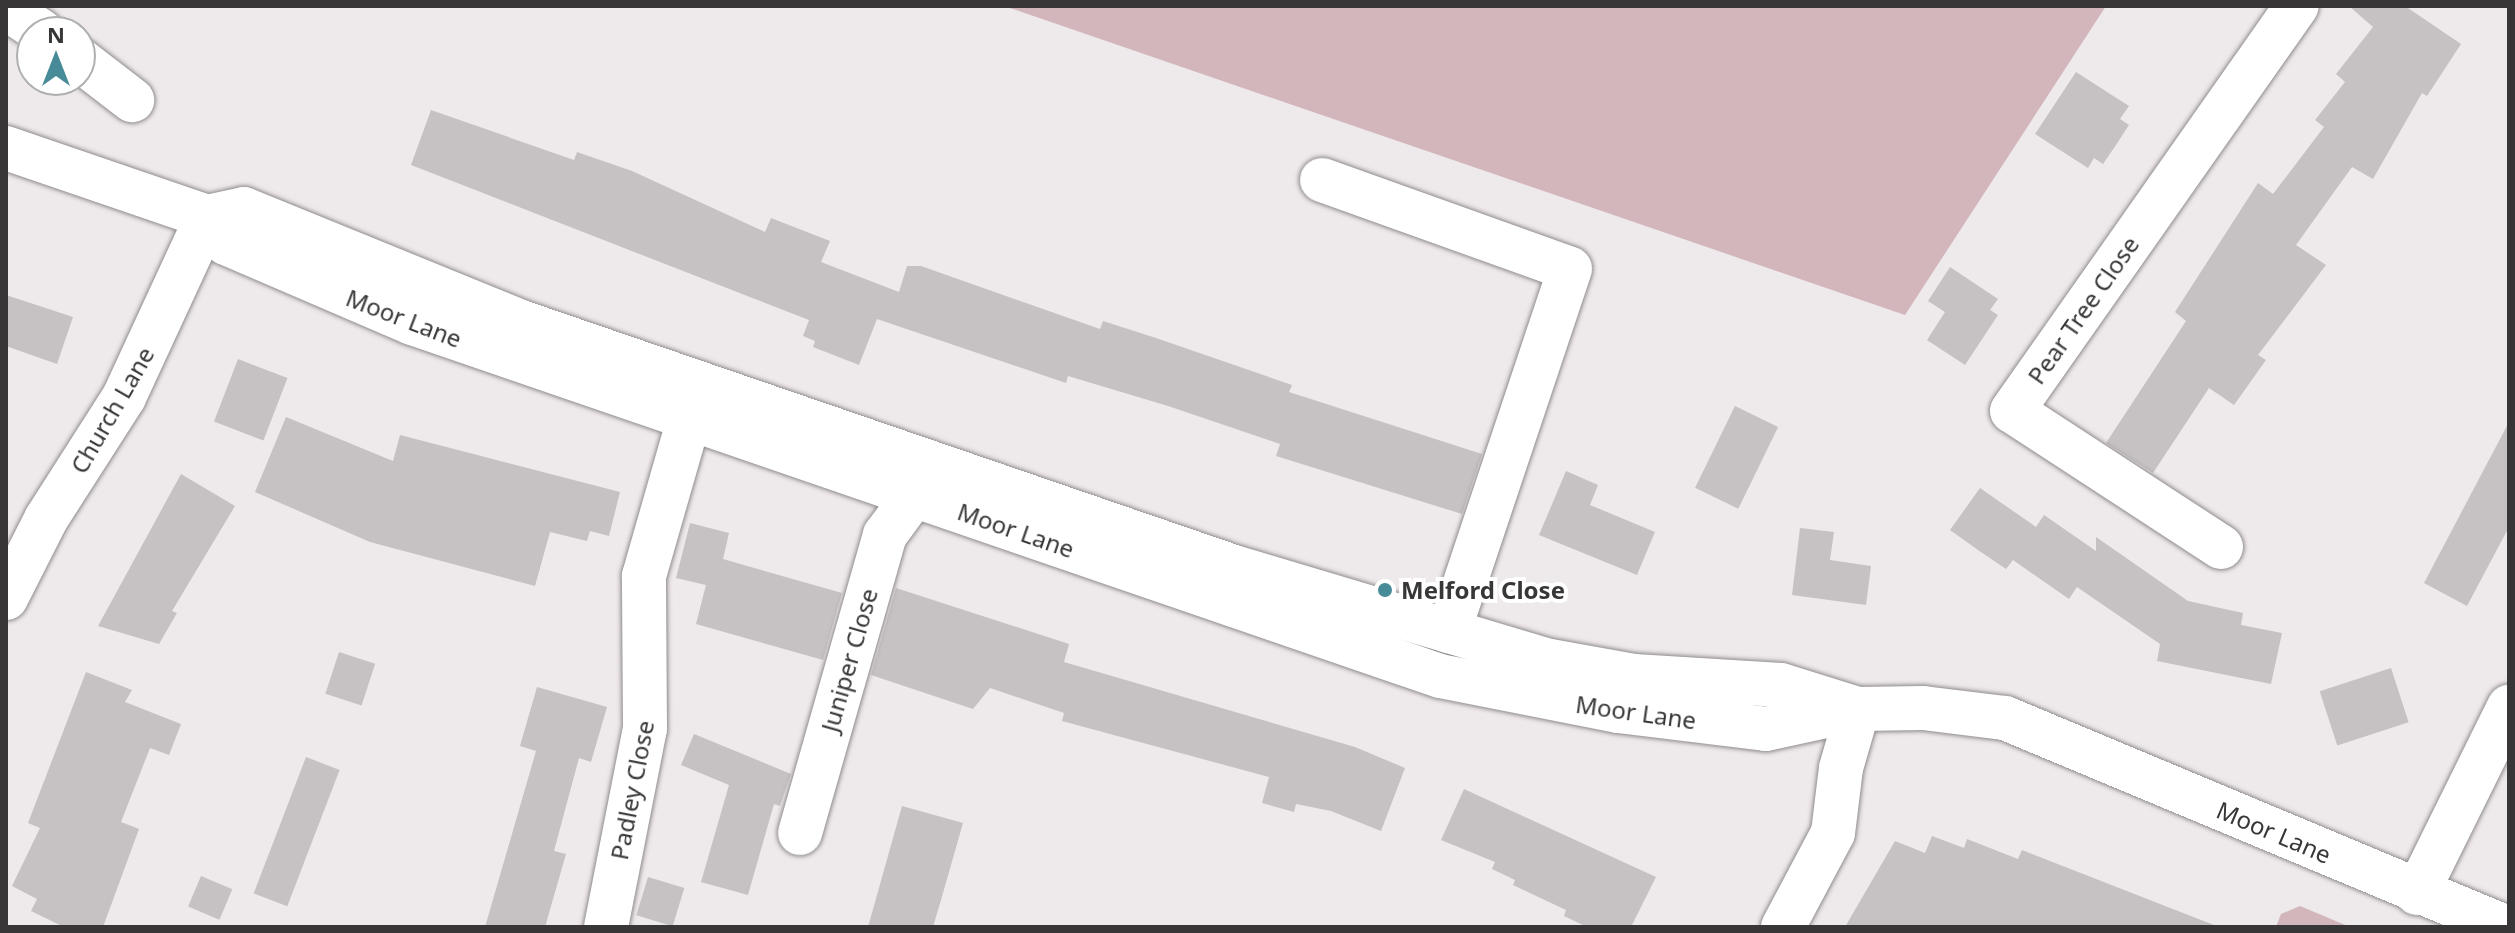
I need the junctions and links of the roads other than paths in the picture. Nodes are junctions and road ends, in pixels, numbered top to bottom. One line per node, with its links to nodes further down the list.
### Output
1 (2297, 6): 9 (street, Pear Tree Close)
2 (96, 72): 3 (street)
3 (132, 100)
4 (6, 148): 6 (street, Moor Lane)
5 (1322, 180): 11 (street)
6 (207, 217): 7 (street, Moor Lane); 8 (street, Moor Lane); 10 (street, Church Lane)
7 (689, 419): 8 (street, Moor Lane); 16 (street, Padley Close)
8 (926, 478): 11 (street, Moor Lane); 13 (street, Moor Lane); 14 (street, Juniper Close)
9 (2221, 547)
10 (6, 598)
11 (1449, 631): 13 (street, Moor Lane)
12 (2509, 707): 15 (street)
13 (1858, 709): 15 (street, Moor Lane); 17 (street)
14 (800, 833)
15 (2417, 893): 18 (street, Moor Lane)
16 (606, 927)
17 (1783, 927)
18 (2505, 927)

